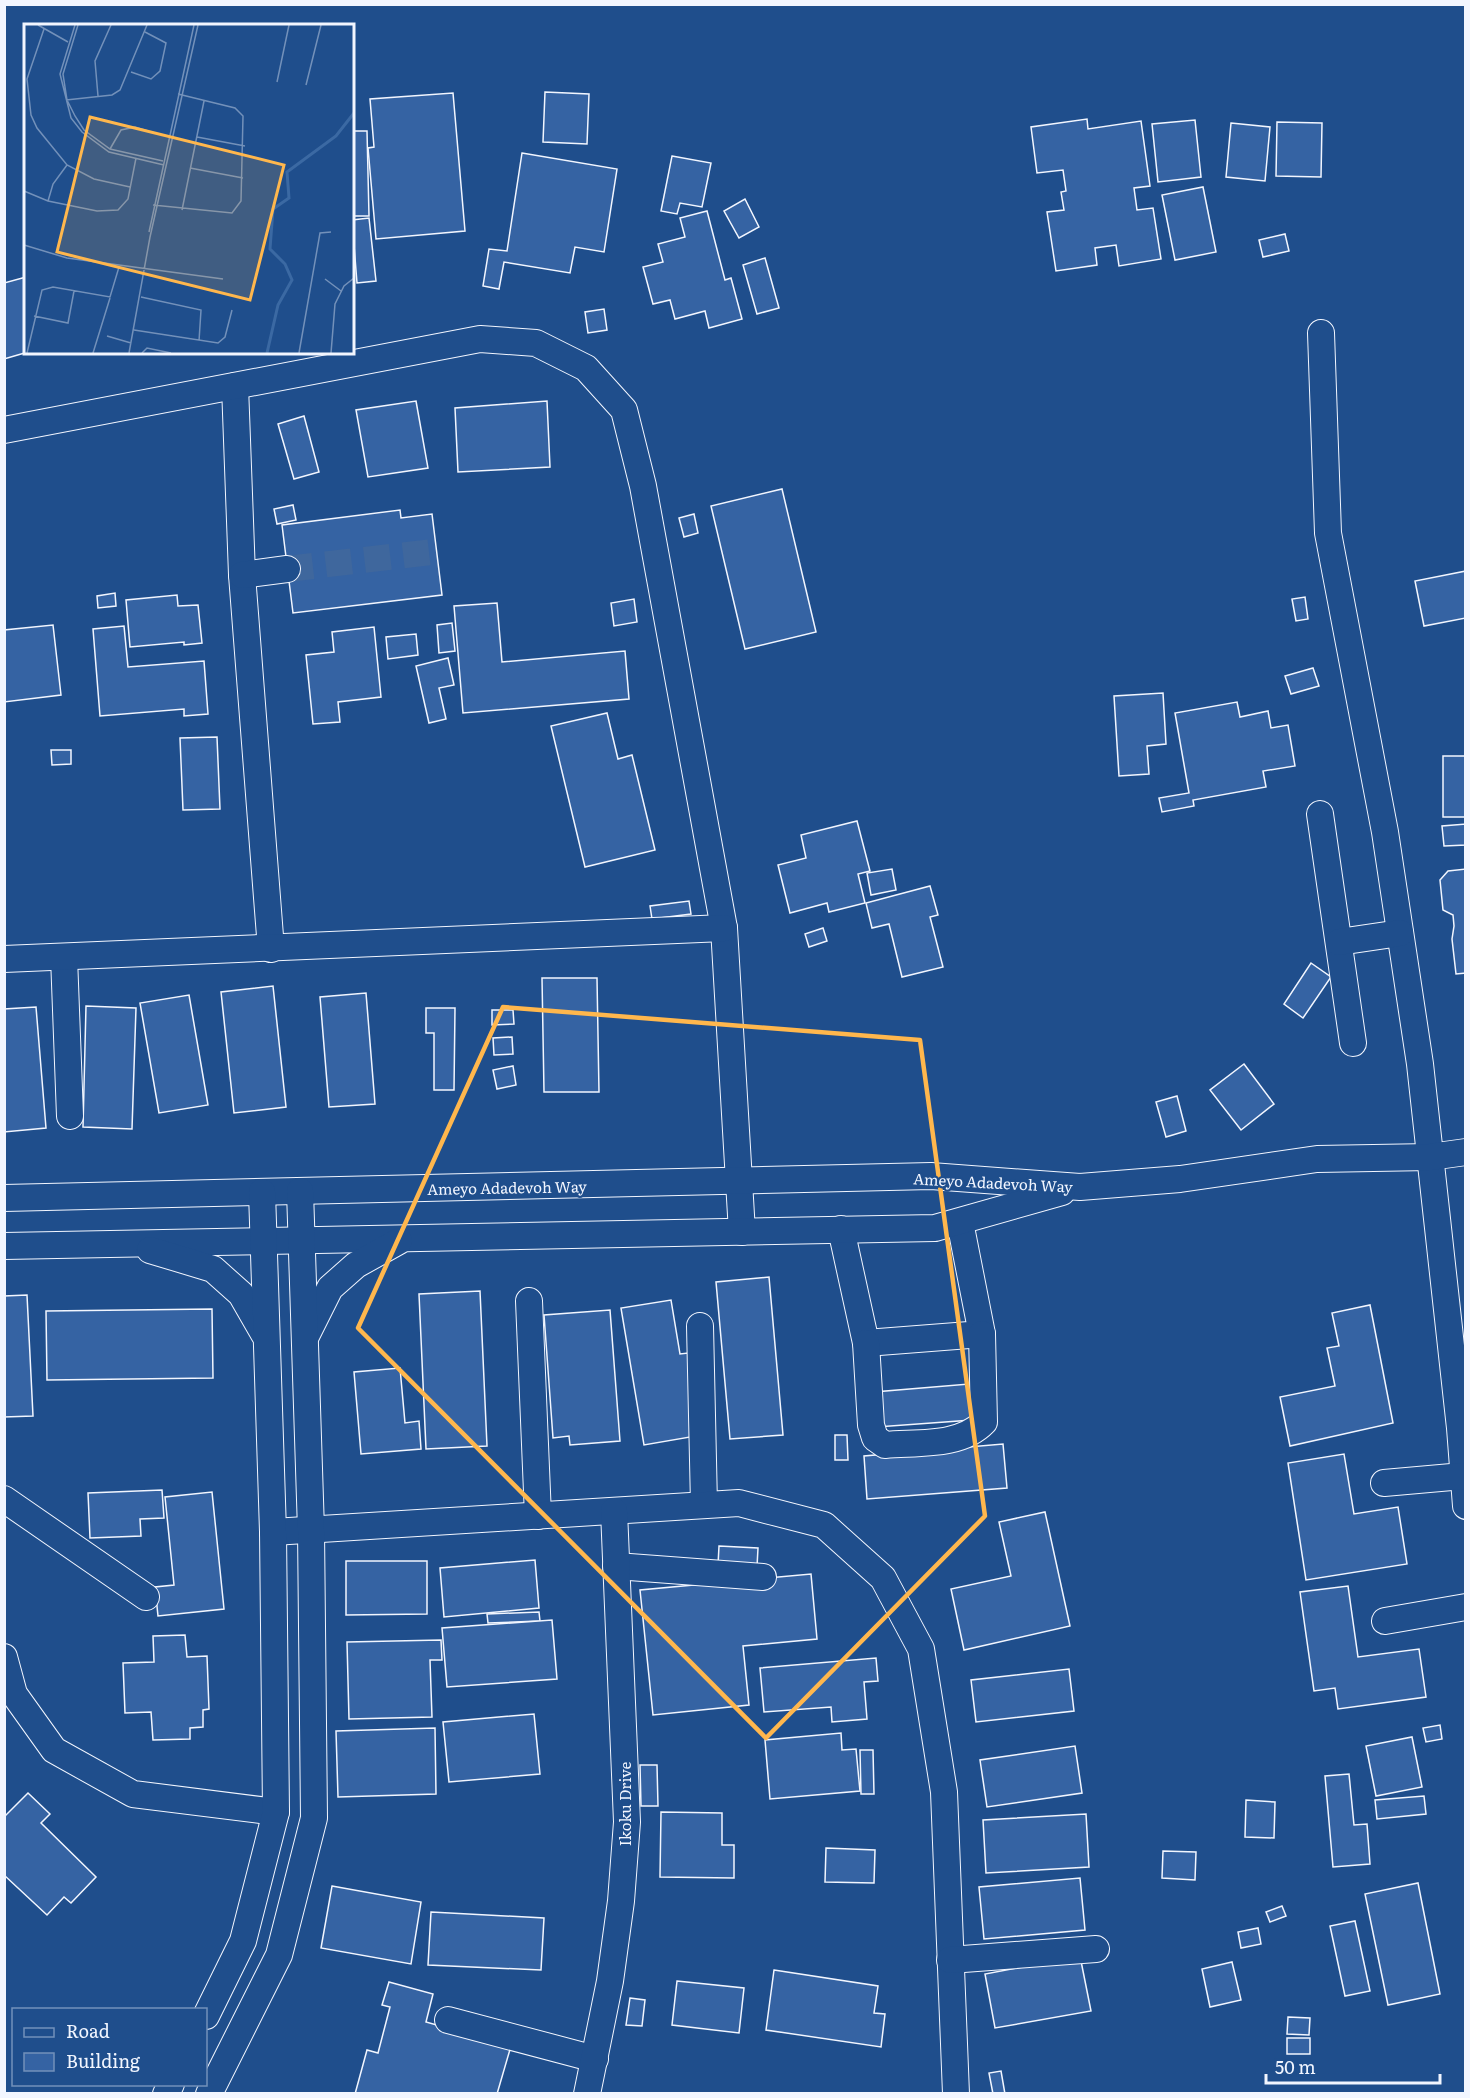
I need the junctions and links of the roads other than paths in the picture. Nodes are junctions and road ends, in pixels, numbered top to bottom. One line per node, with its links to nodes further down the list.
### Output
1 (1321, 333): 8 (street)
2 (235, 386): 3 (street); 5 (street); 7 (street)
3 (4, 430)
4 (287, 569): 5 (street)
5 (242, 575): 10 (street)
6 (1320, 814): 9 (street)
7 (724, 928): 10 (street); 17 (street)
8 (1400, 933): 9 (street); 16 (street)
9 (1339, 942): 13 (street)
10 (271, 949): 11 (street)
11 (64, 957): 12 (street); 14 (street)
12 (4, 959)
13 (1353, 1043)
14 (70, 1116)
15 (1466, 1152): 16 (street)
16 (1430, 1157): 18 (street); 36 (street)
17 (738, 1181): 18 (street, Ameyo Adadevoh Way); 19 (street, Ameyo Adadevoh Way); 24 (street)
18 (1080, 1187): 22 (street, Ameyo Adadevoh Way)
19 (300, 1191): 20 (street, Ameyo Adadevoh Way); 26 (street)
20 (262, 1192): 21 (street, Ameyo Adadevoh Way); 27 (street)
21 (4, 1198)
22 (960, 1222): 23 (street, Ameyo Adadevoh Way); 32 (street)
23 (841, 1229): 24 (street, Ameyo Adadevoh Way); 35 (street)
24 (742, 1232): 25 (street, Ameyo Adadevoh Way)
25 (403, 1238): 26 (street, Ameyo Adadevoh Way); 34 (street)
26 (301, 1240): 27 (street, Ameyo Adadevoh Way); 34 (street)
27 (263, 1241): 28 (street, Ameyo Adadevoh Way); 33 (street)
28 (129, 1244): 29 (street, Ameyo Adadevoh Way); 33 (street)
29 (4, 1246)
30 (529, 1301): 43 (street)
31 (700, 1326): 40 (street)
32 (982, 1334): 35 (street); 35 (street)
33 (267, 1337): 45 (street)
34 (305, 1339): 44 (street)
35 (866, 1343)
36 (1463, 1428): 37 (street)
37 (1463, 1476): 38 (street); 41 (street)
38 (1384, 1483)
39 (4, 1499): 48 (street)
40 (704, 1505): 42 (street); 54 (street)
41 (1466, 1506)
42 (614, 1511): 43 (street); 46 (street, Ikoku Drive)
43 (538, 1516): 44 (street)
44 (311, 1530): 45 (street); 58 (street)
45 (273, 1532): 52 (street)
46 (616, 1566): 47 (street); 57 (street, Ikoku Drive)
47 (763, 1577)
48 (146, 1597)
49 (1466, 1607): 50 (street)
50 (1385, 1621)
51 (4, 1657): 52 (street)
52 (276, 1812): 55 (street)
53 (1096, 1949): 54 (street)
54 (950, 1960): 60 (street)
55 (207, 2014)
56 (448, 2020): 57 (street)
57 (595, 2059): 59 (street, Ikoku Drive)
58 (209, 2094)
59 (587, 2094)
60 (956, 2094)

